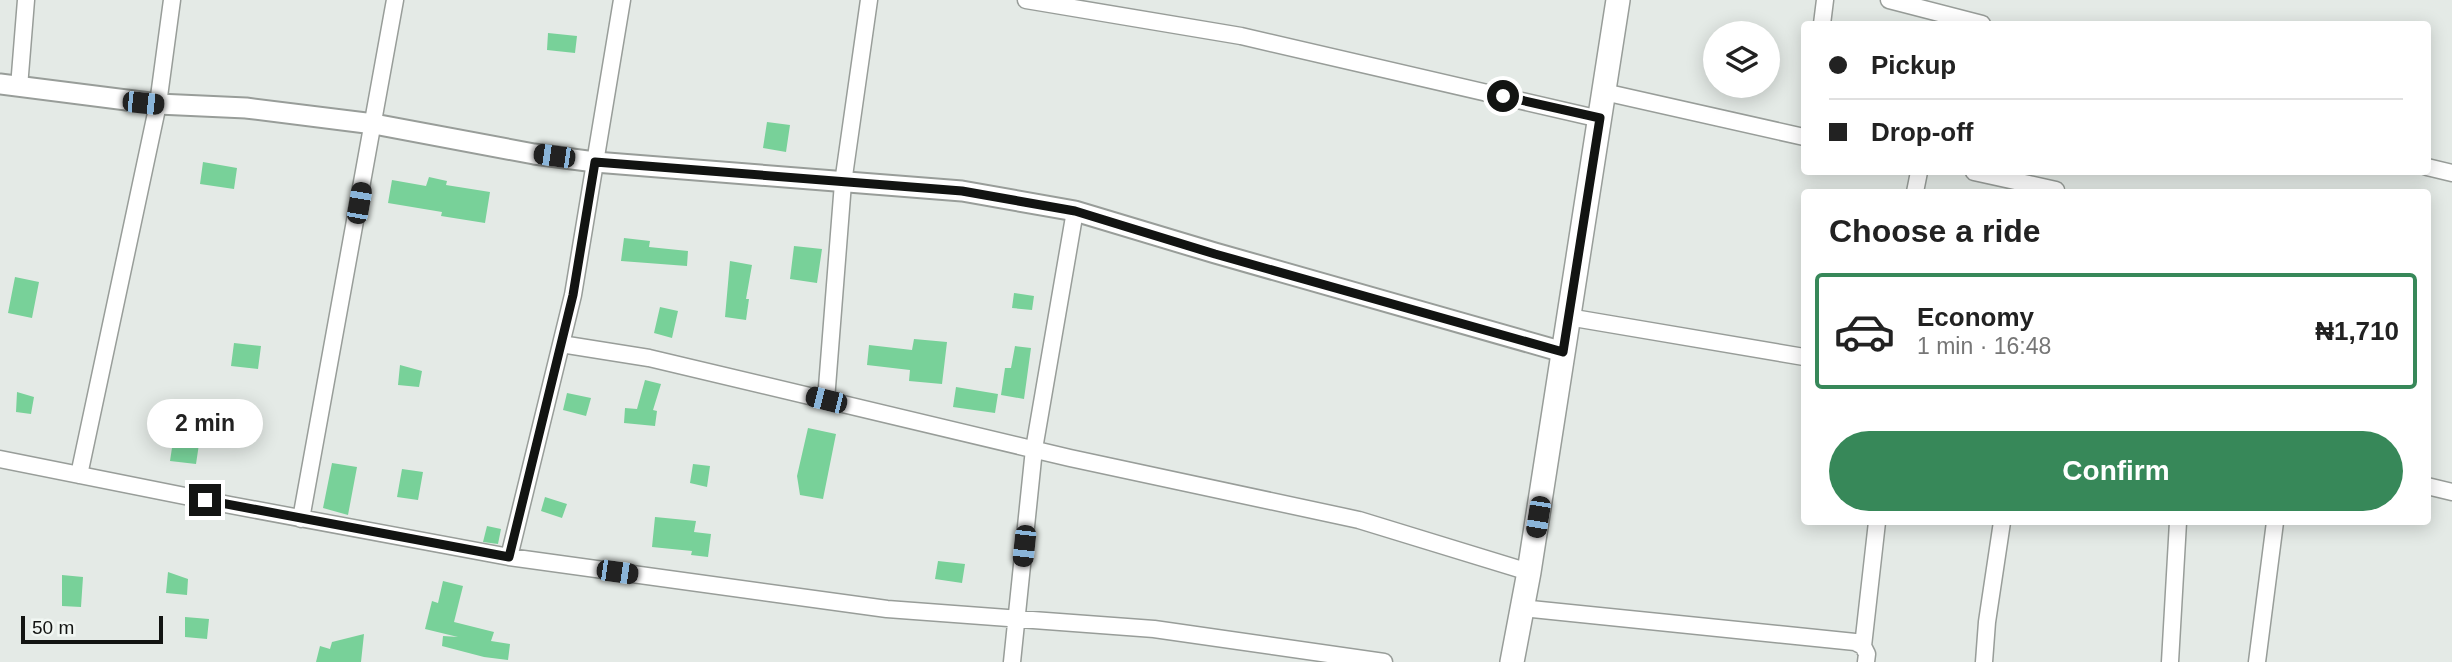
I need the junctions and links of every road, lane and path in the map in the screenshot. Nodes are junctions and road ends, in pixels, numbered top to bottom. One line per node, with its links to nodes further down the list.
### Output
1 (26, 0): 12 (street)
2 (172, 0): 14 (street)
3 (396, 0): 16 (street)
4 (622, 0): 18 (street)
5 (869, 0): 22 (street)
6 (1026, 0): 15 (street)
7 (1618, 0): 13 (main road)
8 (1825, 0): 10 (street)
9 (1889, 0): 11 (street)
10 (1822, 21)
11 (1970, 21)
12 (9, 86): 14 (street)
13 (1604, 92): 15 (main road); 17 (street)
14 (158, 104): 16 (street); 32 (street)
15 (1600, 118): 25 (main road)
16 (373, 124): 18 (street); 35 (street)
17 (1801, 136)
18 (595, 162): 22 (street); 26 (street)
19 (2431, 168): 20 (street)
20 (2452, 173)
21 (1988, 175): 23 (street)
22 (844, 183): 24 (street); 29 (street)
23 (2051, 189)
24 (1075, 211): 27 (street); 30 (street)
25 (1569, 317): 27 (main road); 28 (street)
26 (561, 344): 29 (street); 40 (street)
27 (1563, 352): 41 (main road)
28 (1801, 356)
29 (826, 400): 30 (street)
30 (1034, 449): 41 (street); 43 (street)
31 (0, 459): 32 (street)
32 (79, 475): 35 (street)
33 (2431, 487): 34 (street)
34 (2452, 492)
35 (302, 519): 40 (street)
36 (1877, 525): 44 (street)
37 (2002, 525): 48 (street)
38 (2178, 525): 49 (street)
39 (2275, 525): 50 (street)
40 (509, 557): 43 (street)
41 (1529, 572): 42 (main road)
42 (1522, 608): 44 (street); 47 (main road)
43 (1017, 619): 45 (street); 46 (street)
44 (1864, 654)
45 (1012, 662)
46 (1384, 662)
47 (1511, 662)
48 (1984, 662)
49 (2170, 662)
50 (2257, 662)

